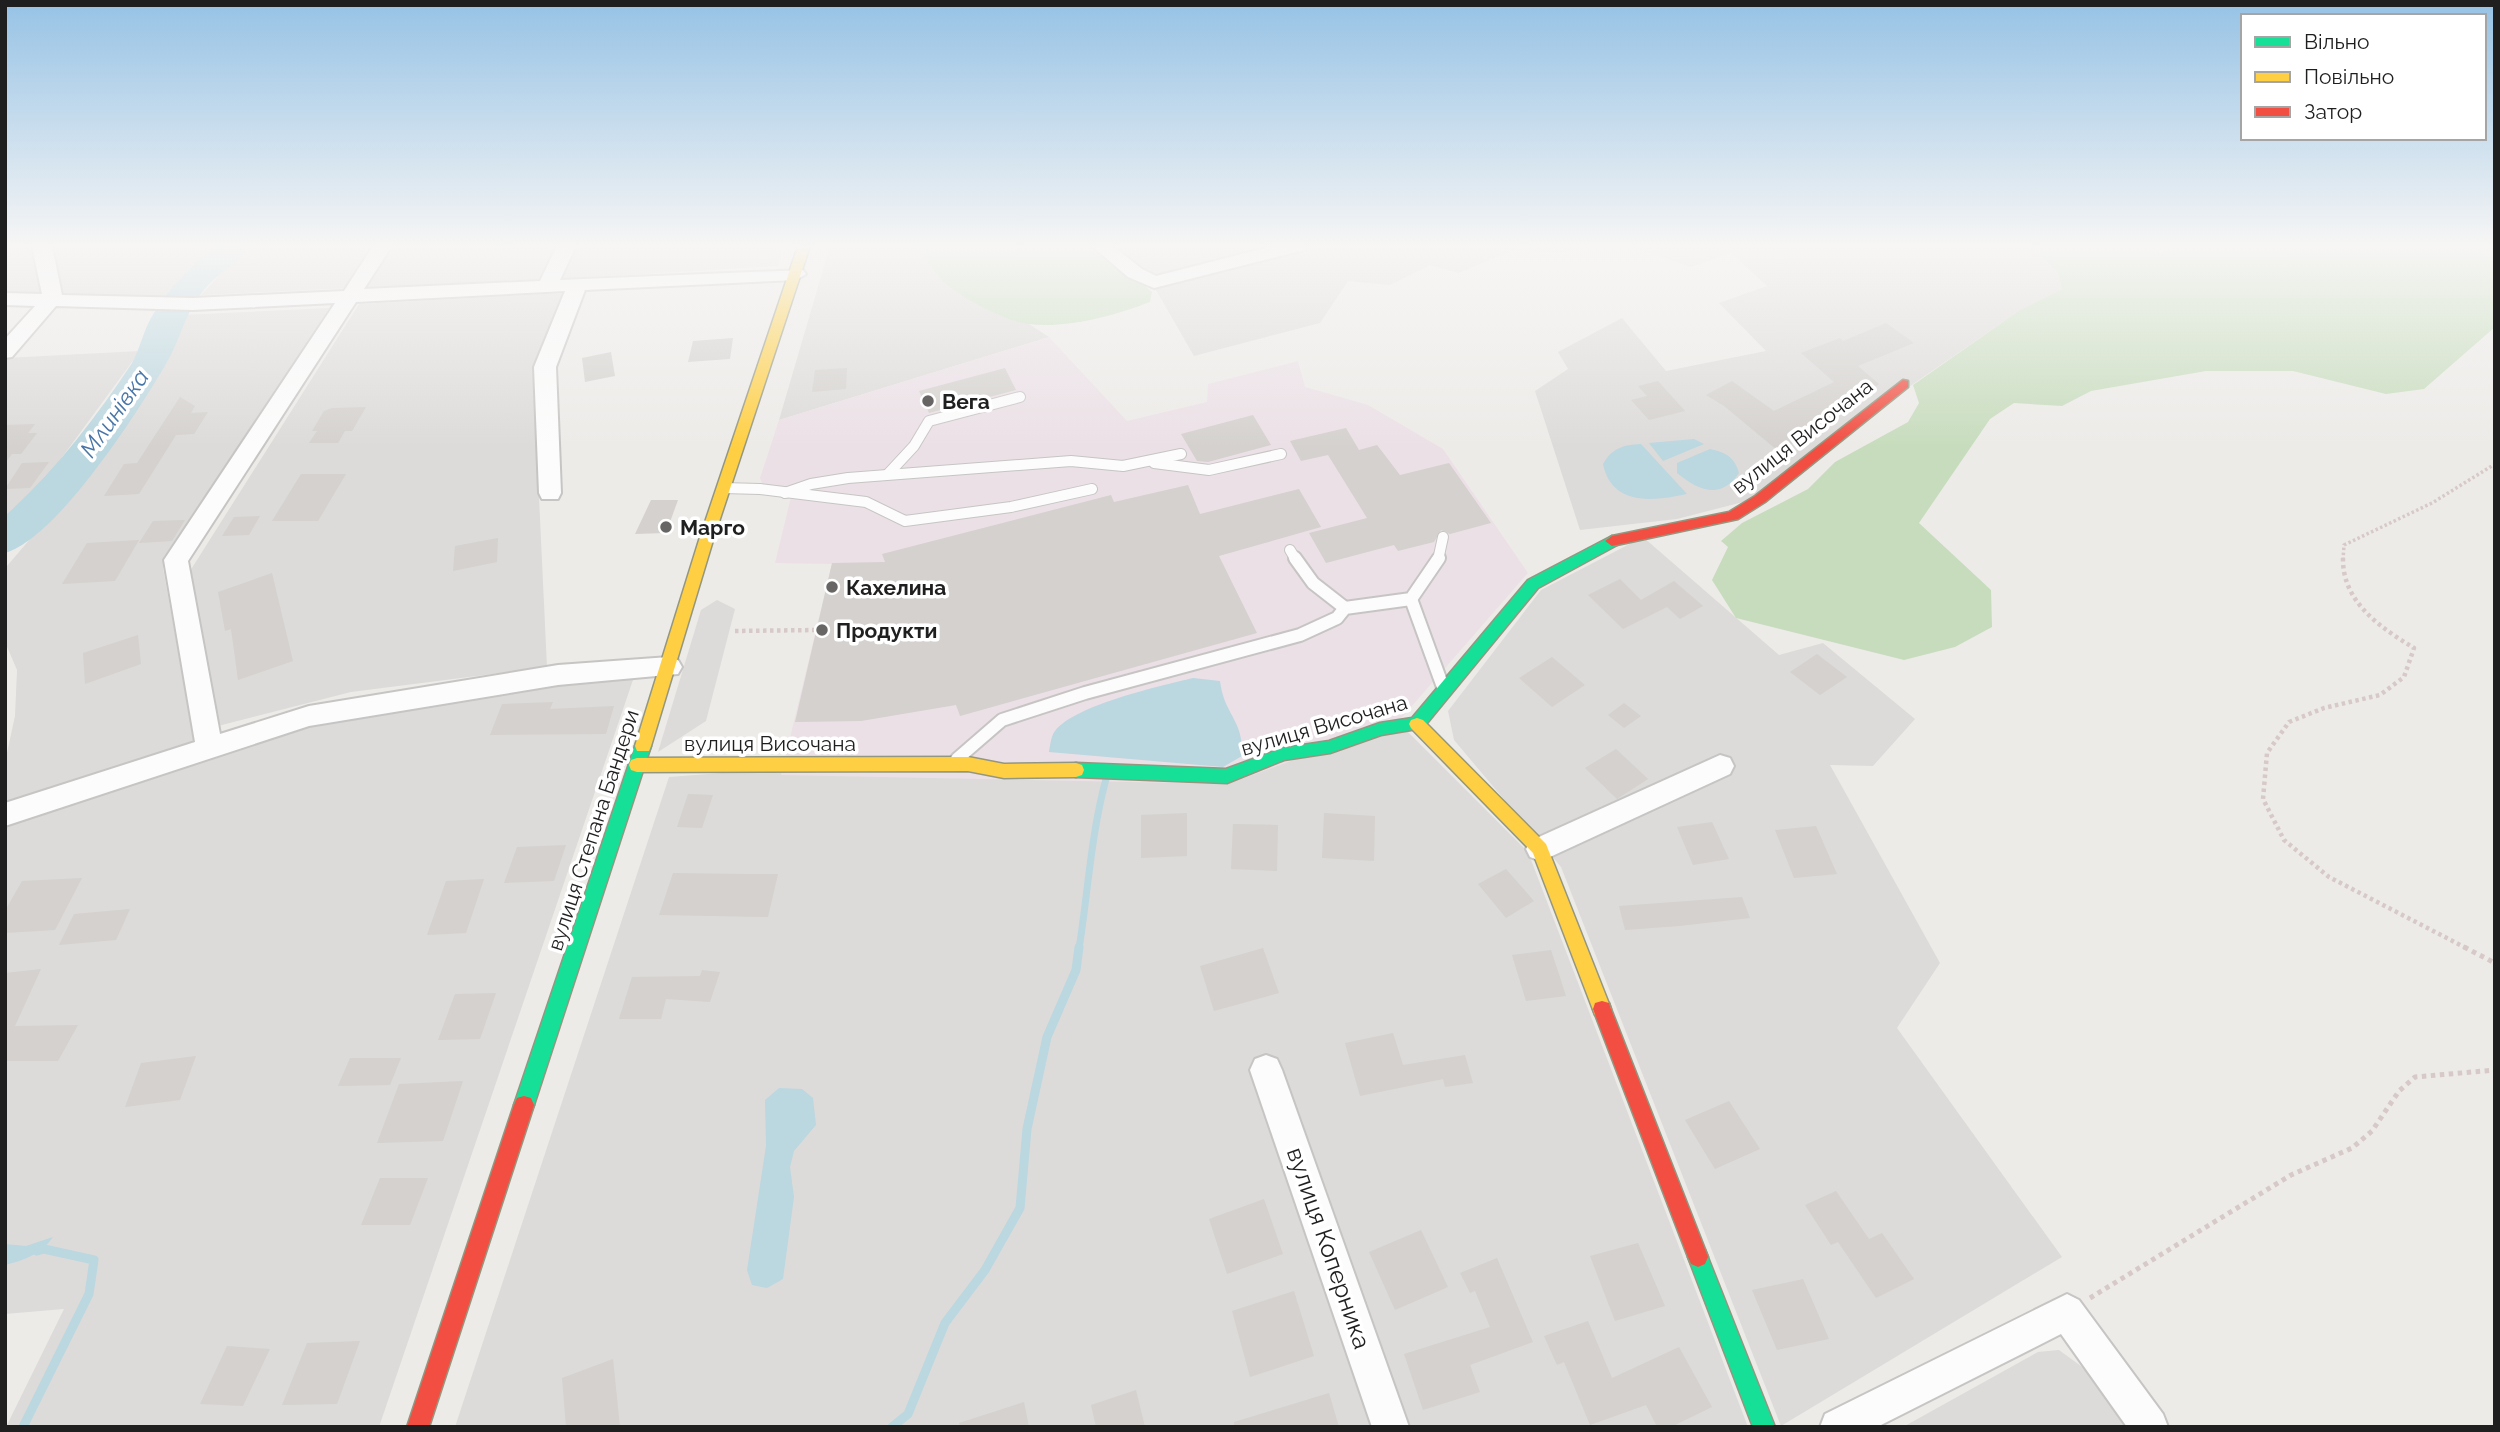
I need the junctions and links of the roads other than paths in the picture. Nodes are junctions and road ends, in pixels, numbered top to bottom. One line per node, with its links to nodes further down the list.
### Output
1 (40, 313): 5 (street)
2 (337, 313): 23 (street)
3 (567, 313): 14 (street)
4 (783, 313): 12 (street, вулиця Степана Бандери)
5 (5, 352)
6 (1903, 384): 21 (street, вулиця Височана)
7 (1020, 397): 11 (lane)
8 (1181, 454): 10 (lane)
9 (1281, 454): 10 (lane)
10 (1145, 461): 11 (lane)
11 (888, 474): 15 (lane)
12 (723, 488): 15 (lane); 20 (street, вулиця Степана Бандери)
13 (1092, 489): 15 (lane)
14 (550, 493)
15 (785, 493)
16 (1443, 537): 18 (lane)
17 (1290, 551): 19 (lane)
18 (1411, 599): 19 (lane); 21 (lane)
19 (1345, 608): 24 (lane)
20 (669, 667): 23 (street); 25 (street, вулиця Степана Бандери)
21 (1445, 691): 22 (street, вулиця Височана)
22 (1417, 724): 24 (street, вулиця Височана); 28 (street)
23 (209, 747): 27 (street)
24 (952, 764): 25 (street, вулиця Височана)
25 (637, 765): 31 (street, вулиця Степана Бандери)
26 (1720, 766): 28 (street)
27 (5, 816)
28 (1540, 849): 33 (street)
29 (1266, 1069): 32 (street, вулиця Коперника)
30 (2149, 1422): 34 (street)
31 (418, 1427)
32 (1391, 1427)
33 (1763, 1427)
34 (1838, 1427)

